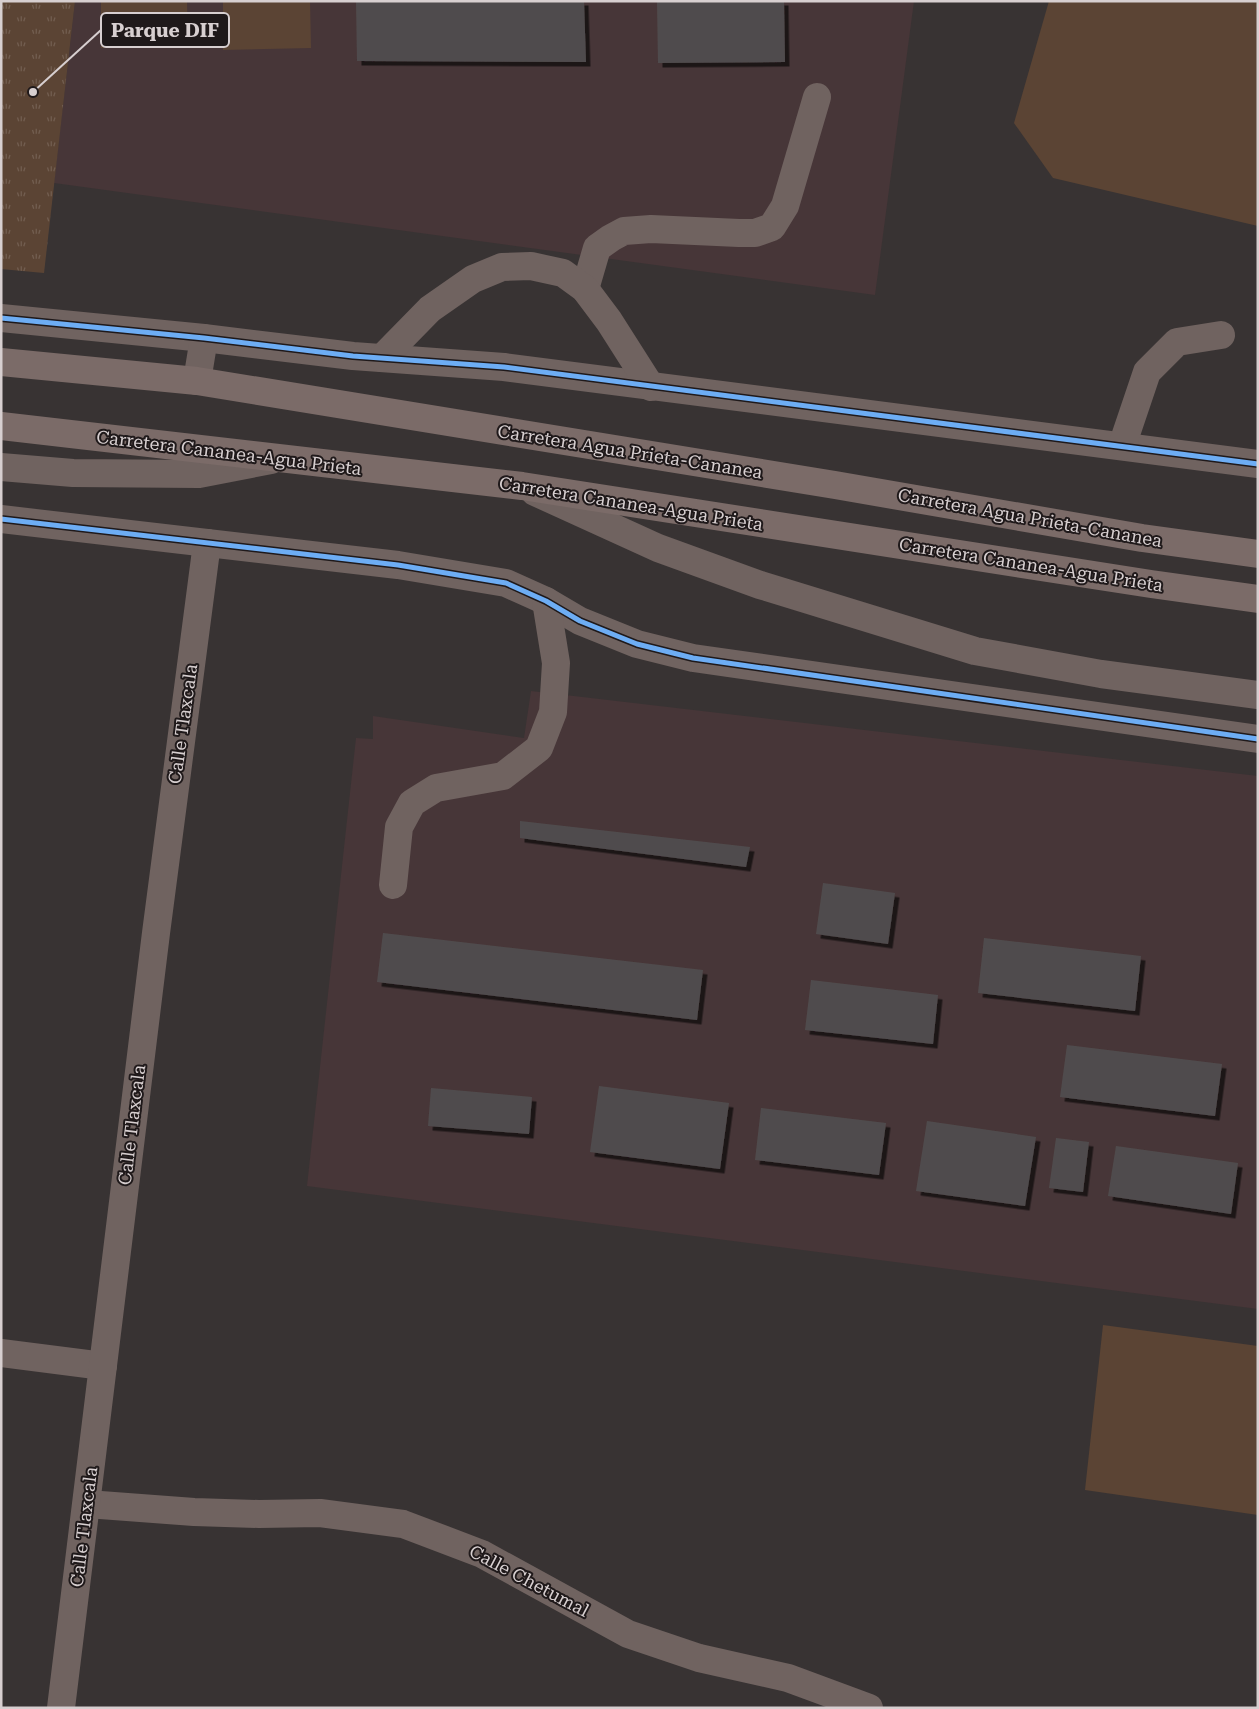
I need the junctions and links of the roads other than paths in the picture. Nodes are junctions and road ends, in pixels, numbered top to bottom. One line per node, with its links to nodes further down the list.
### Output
1 (817, 97): 2 (street)
2 (585, 289): 6 (street); 9 (street)
3 (1, 318): 5 (street)
4 (1221, 335): 11 (street)
5 (204, 338): 6 (street); 8 (street)
6 (382, 358): 9 (street)
7 (1, 362): 8 (main road, Carretera Agua Prieta-Cananea)
8 (197, 381): 18 (main road, Carretera Agua Prieta-Cananea)
9 (652, 386): 11 (street)
10 (1, 426): 12 (main road, Carretera Cananea-Agua Prieta)
11 (1122, 446): 13 (street)
12 (276, 458): 14 (street); 15 (main road, Carretera Cananea-Agua Prieta)
13 (1258, 464)
14 (1, 467)
15 (522, 486): 19 (main road, Carretera Cananea-Agua Prieta); 21 (street)
16 (1, 519): 17 (street)
17 (207, 543): 20 (street); 25 (street, Calle Tlaxcala)
18 (1258, 554)
19 (1258, 599)
20 (546, 601): 22 (street); 23 (street)
21 (1258, 695)
22 (1258, 739)
23 (394, 885)
24 (1, 1353): 25 (street)
25 (103, 1366): 26 (street, Calle Tlaxcala)
26 (87, 1504): 27 (street, Calle Tlaxcala); 28 (street, Calle Chetumal)
27 (61, 1708)
28 (869, 1708)

